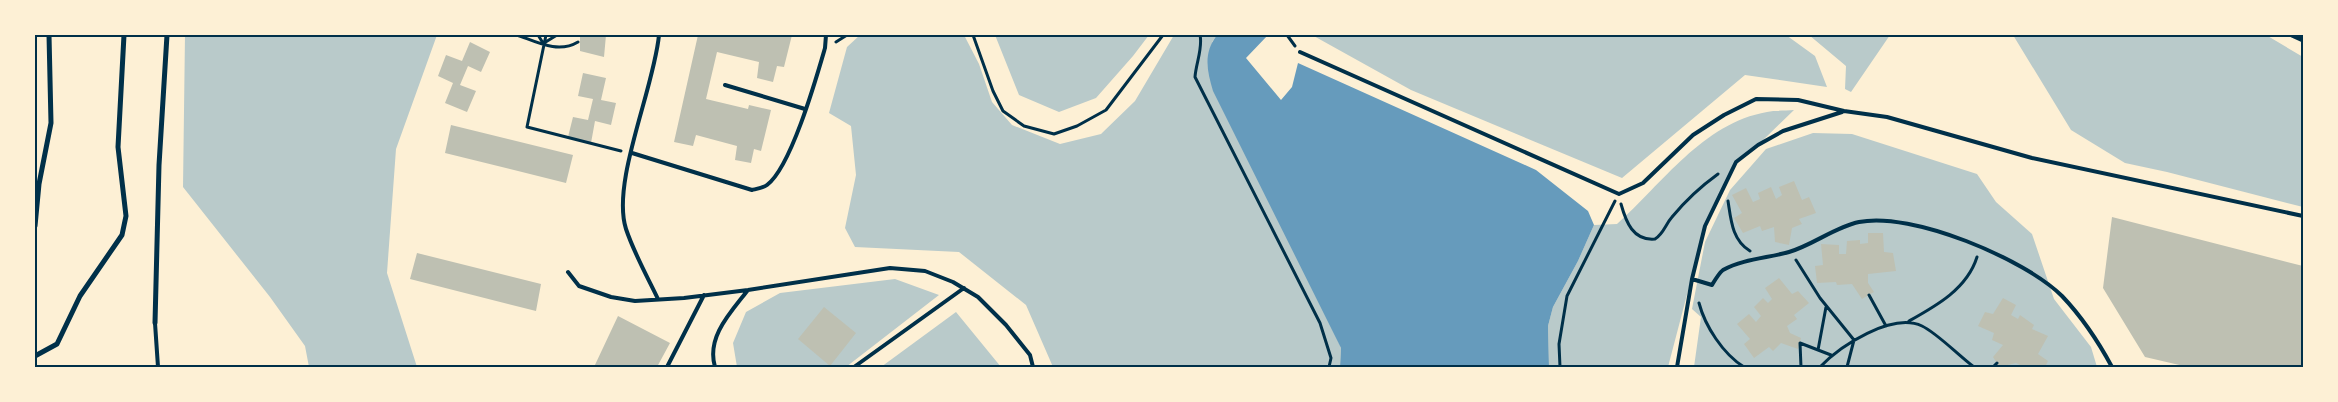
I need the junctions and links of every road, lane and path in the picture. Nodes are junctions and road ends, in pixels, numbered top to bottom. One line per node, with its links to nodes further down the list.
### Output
1 (49, 35): 27 (street)
2 (124, 35): 45 (street)
3 (167, 35): 40 (street)
4 (518, 35): 18 (path)
5 (538, 35): 18 (path)
6 (546, 35): 18 (path)
7 (557, 35): 18 (path)
8 (659, 35): 23 (lane)
9 (826, 35): 21 (lane)
10 (847, 35): 17 (path)
11 (973, 35): 12 (path)
12 (1163, 35)
13 (1200, 35): 52 (path)
14 (2292, 35): 15 (street)
15 (2303, 40)
16 (578, 42): 18 (path)
17 (836, 42)
18 (544, 44): 23 (path)
19 (1300, 52): 25 (lane)
20 (725, 85): 21 (lane)
21 (805, 109): 23 (lane)
22 (1844, 112): 24 (lane); 25 (lane); 26 (lane)
23 (632, 153): 37 (lane)
24 (1725, 182): 25 (path); 30 (path); 32 (lane)
25 (1619, 194): 53 (path)
26 (2303, 216)
27 (35, 226)
28 (1975, 244): 29 (lane); 39 (path); 61 (lane)
29 (1790, 252): 30 (lane); 38 (path)
30 (1765, 258): 32 (lane)
31 (568, 272): 37 (lane)
32 (1692, 279): 54 (lane); 55 (path)
33 (964, 288): 34 (lane); 50 (lane); 51 (lane)
34 (748, 290): 35 (lane); 49 (lane)
35 (704, 295): 37 (lane); 48 (lane)
36 (1869, 295): 41 (path)
37 (658, 299)
38 (1826, 306): 42 (path); 43 (path)
39 (1908, 321): 41 (path); 59 (path)
40 (155, 323): 47 (lane)
41 (1886, 326): 42 (path)
42 (1854, 340): 44 (path); 58 (path)
43 (1818, 350): 44 (path); 56 (path)
44 (1831, 355): 57 (path)
45 (35, 356)
46 (1997, 363): 60 (path)
47 (158, 367)
48 (667, 367)
49 (715, 367)
50 (854, 367)
51 (1033, 367)
52 (1329, 367)
53 (1560, 367)
54 (1677, 367)
55 (1744, 367)
56 (1800, 367)
57 (1820, 367)
58 (1847, 367)
59 (1974, 367)
60 (1992, 367)
61 (2112, 367)

